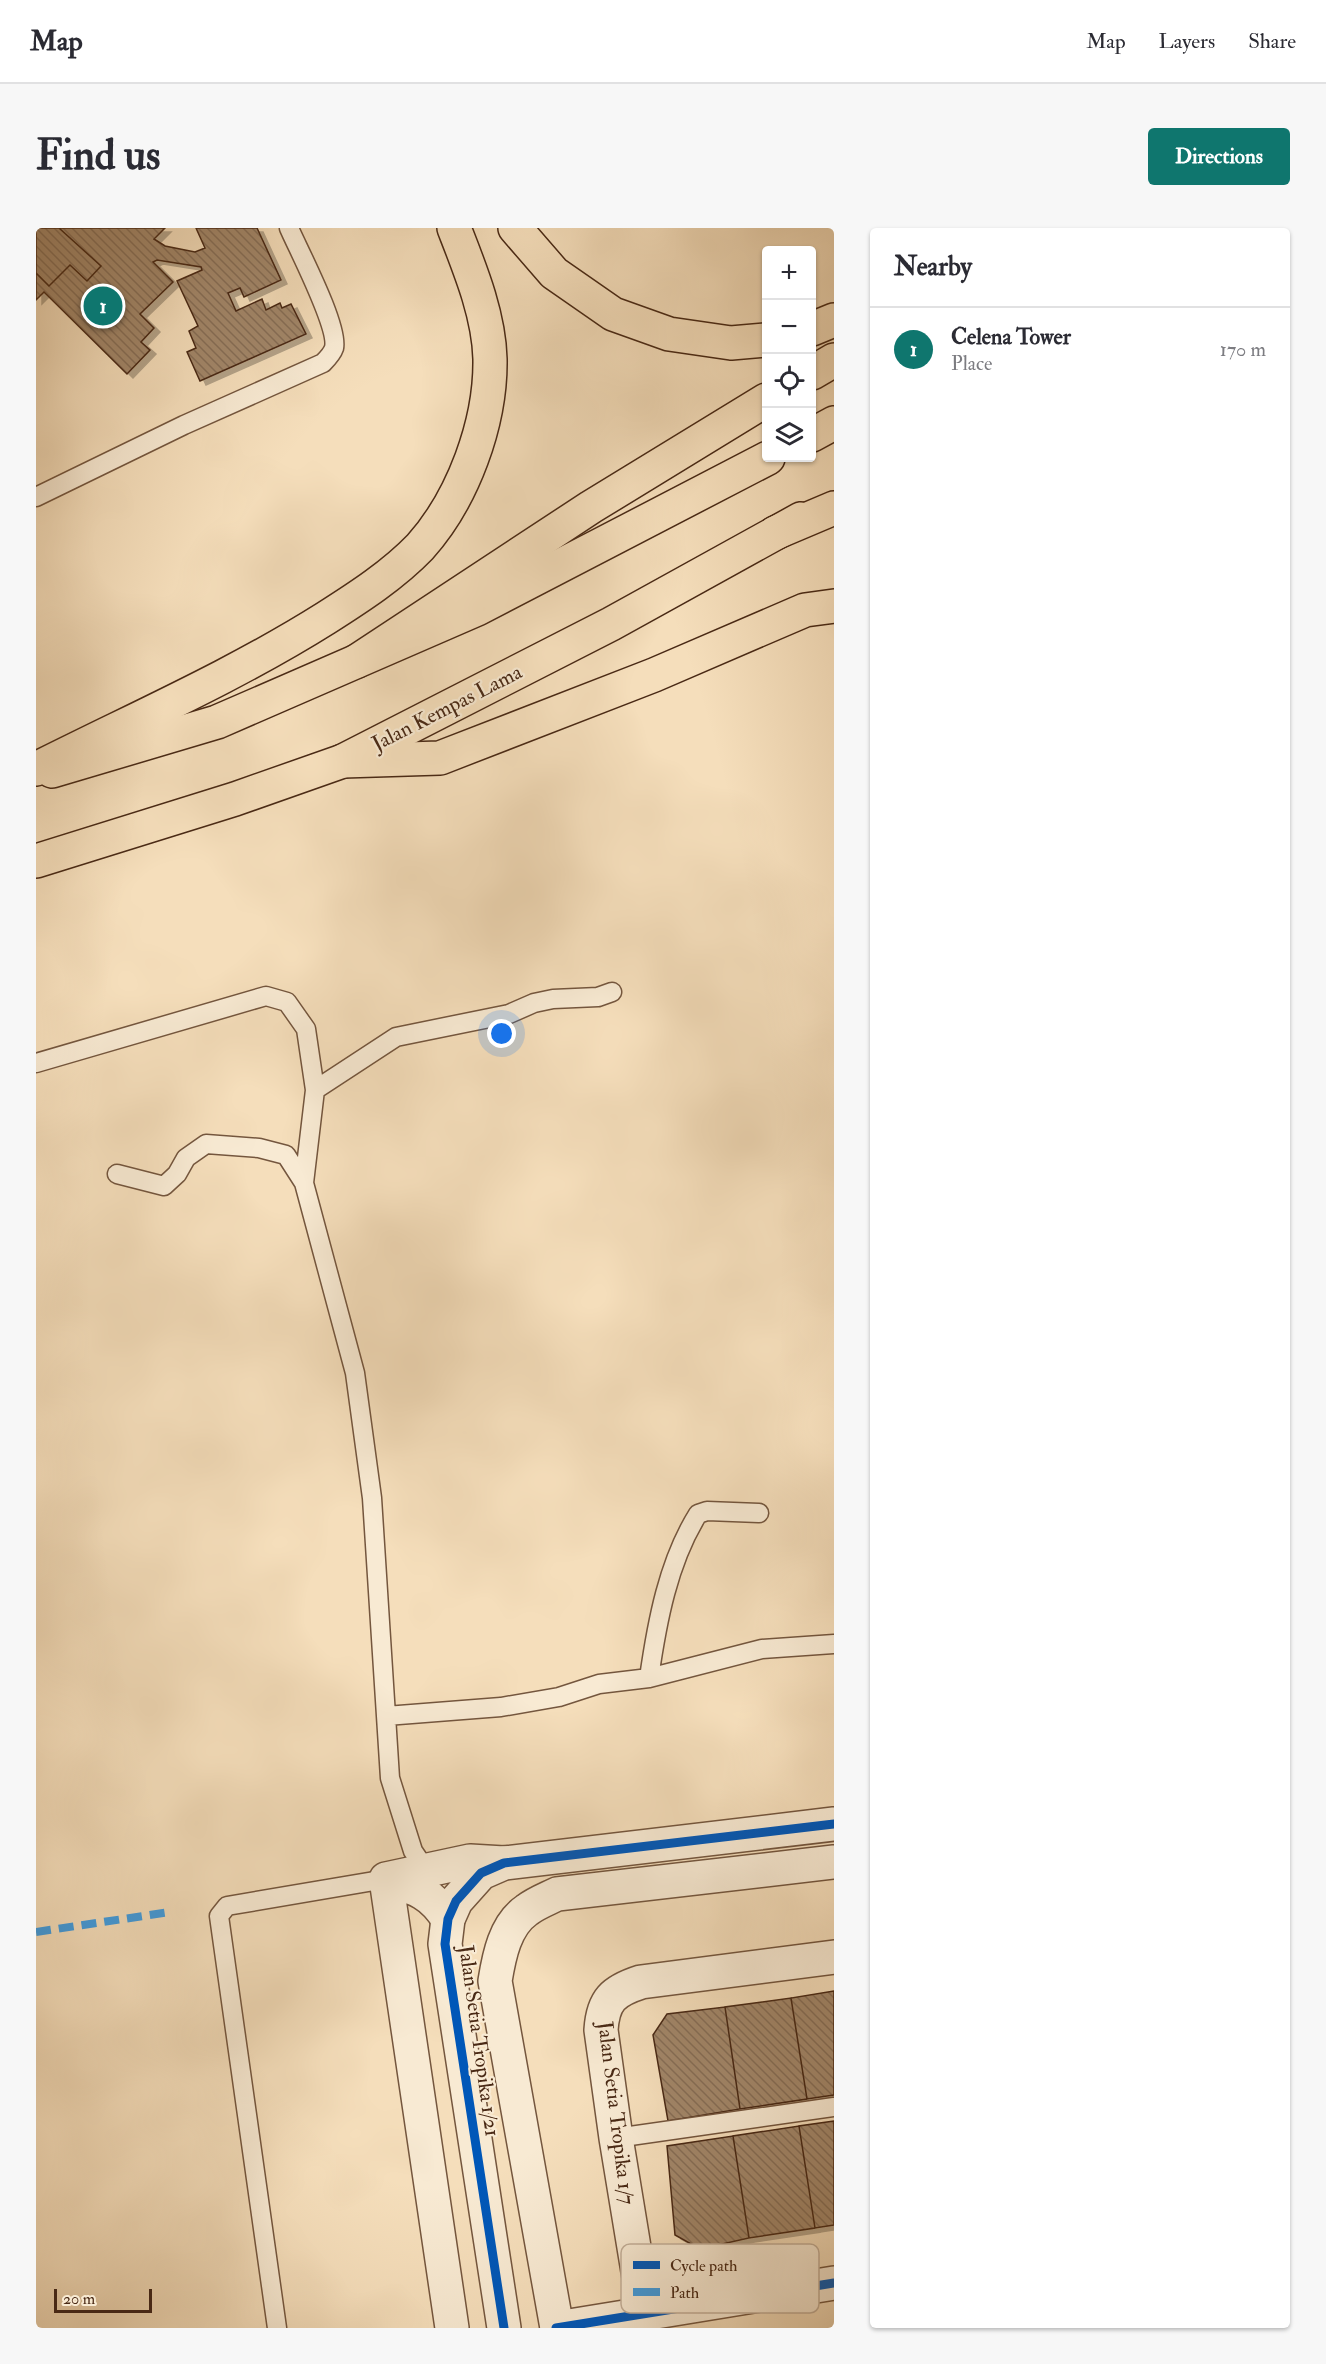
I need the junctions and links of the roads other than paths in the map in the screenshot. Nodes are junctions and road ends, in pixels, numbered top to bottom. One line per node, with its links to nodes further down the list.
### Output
1 (290, 228): 13 (lane)
2 (454, 228): 20 (main road)
3 (515, 228): 6 (main road)
4 (834, 320): 5 (main road)
5 (816, 327)
6 (762, 340)
7 (834, 360): 8 (main road)
8 (816, 371)
9 (762, 402): 18 (main road)
10 (834, 423): 11 (main road)
11 (816, 433)
12 (762, 461): 18 (main road)
13 (36, 497)
14 (834, 501): 16 (main road, Jalan Kempas Lama)
15 (834, 508): 16 (main road)
16 (776, 533): 19 (main road, Jalan Kempas Lama)
17 (834, 606): 19 (main road)
18 (357, 661): 21 (main road)
19 (343, 761): 22 (main road, Jalan Kempas Lama)
20 (36, 769)
21 (36, 776)
22 (36, 861)
23 (612, 992): 25 (lane)
24 (36, 1063): 25 (lane)
25 (315, 1090): 27 (lane)
26 (117, 1174): 27 (lane)
27 (304, 1183): 31 (lane)
28 (759, 1513): 30 (lane)
29 (834, 1644): 30 (lane)
30 (649, 1678): 31 (lane)
31 (386, 1716): 35 (lane)
32 (834, 1824): 34 (street, Jalan Setia Tropika 1/21)
33 (834, 1862): 49 (street, Jalan Setia Tropika 1/21)
34 (504, 1863): 35 (street); 37 (street, Jalan Setia Tropika 1/21)
35 (426, 1870): 36 (street)
36 (386, 1879): 37 (street); 46 (lane); 47 (street)
37 (448, 1919): 48 (street, Jalan Setia Tropika 1/21)
38 (834, 1956): 40 (street, Jalan Setia Tropika 1/7)
39 (834, 2107): 40 (lane)
40 (616, 2138): 41 (street, Jalan Setia Tropika 1/7)
41 (633, 2244)
42 (834, 2283): 43 (street)
43 (819, 2285)
44 (651, 2313): 45 (street)
45 (645, 2314): 49 (street)
46 (278, 2328)
47 (452, 2328)
48 (504, 2328)
49 (556, 2328)

